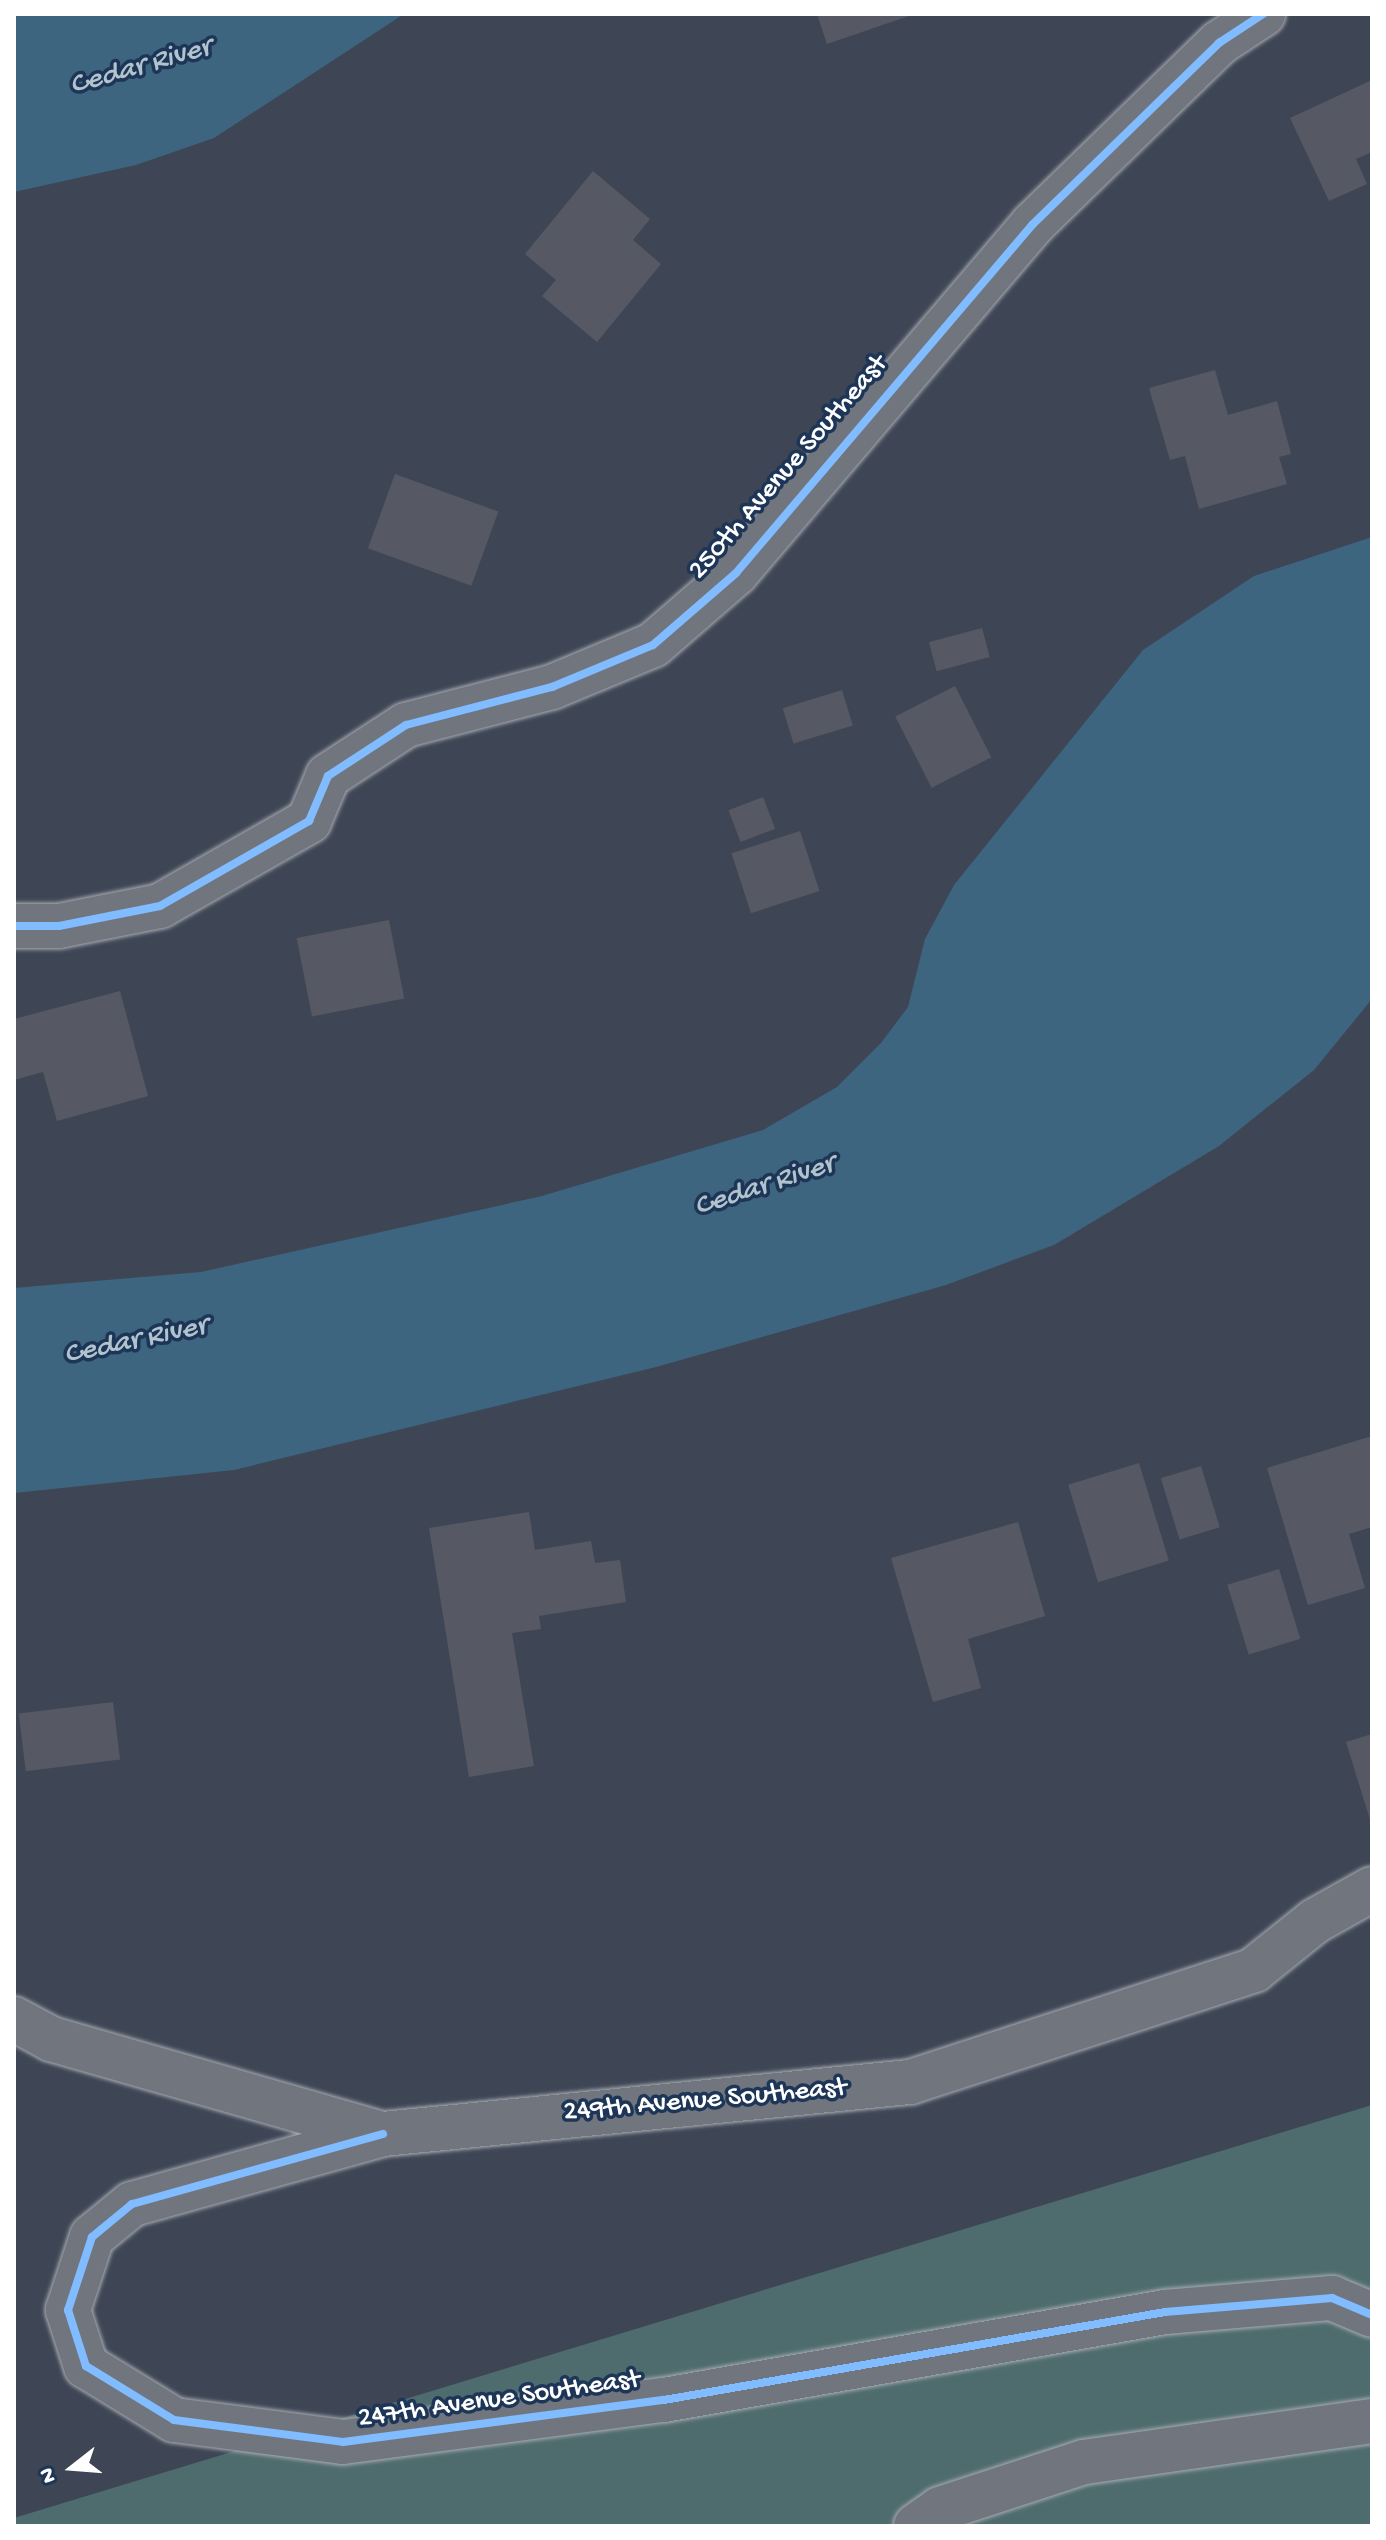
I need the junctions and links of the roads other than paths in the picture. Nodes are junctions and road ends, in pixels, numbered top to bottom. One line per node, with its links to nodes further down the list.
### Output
1 (1263, 14): 2 (street, 250th Avenue Southeast)
2 (14, 926)
3 (1372, 1889): 5 (street, 249th Avenue Southeast)
4 (14, 2019): 5 (street, 249th Avenue Southeast)
5 (383, 2134): 6 (street, 247th Avenue Southeast)
6 (1372, 2315)
7 (1372, 2421): 8 (street)
8 (916, 2526)

